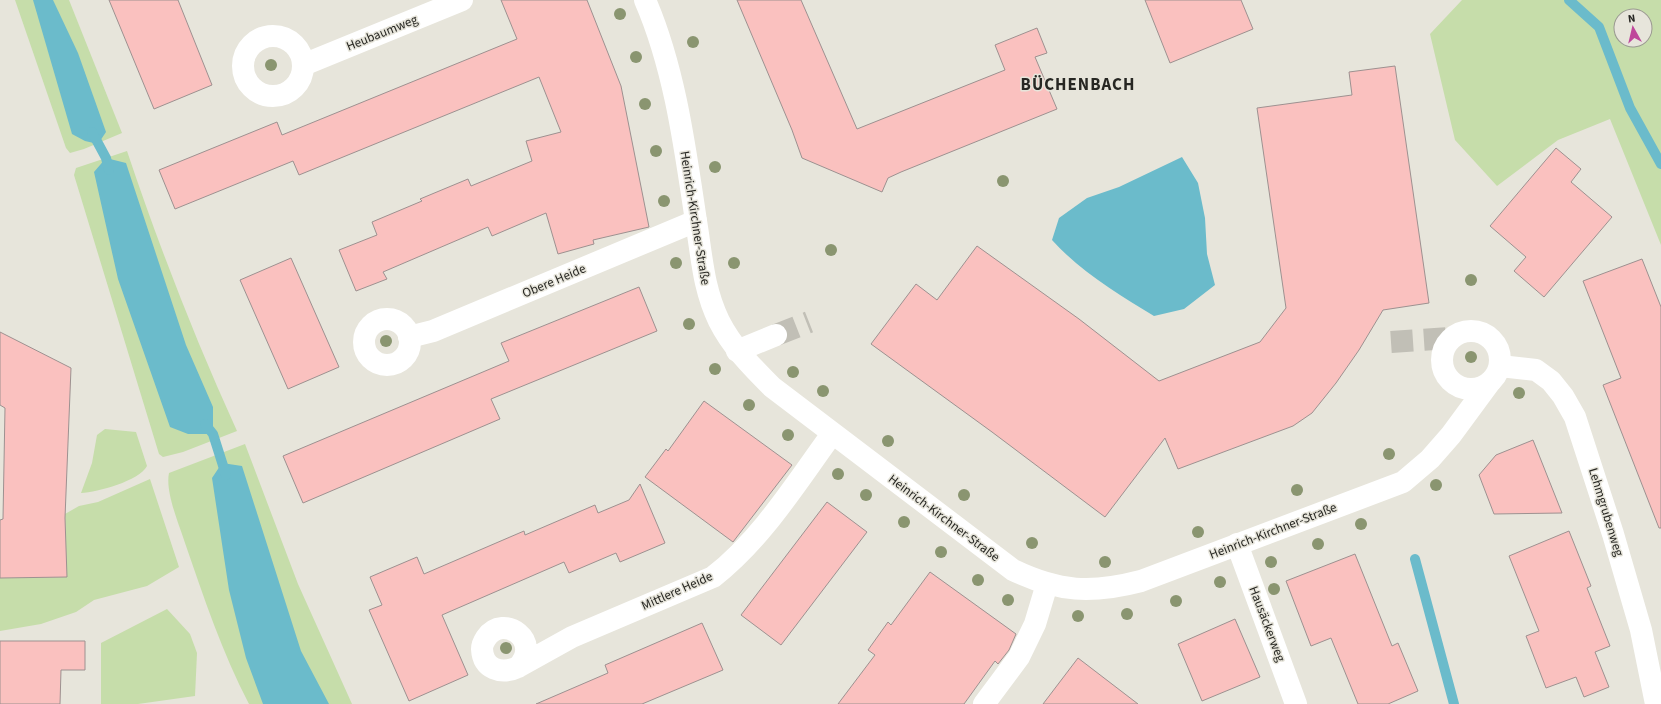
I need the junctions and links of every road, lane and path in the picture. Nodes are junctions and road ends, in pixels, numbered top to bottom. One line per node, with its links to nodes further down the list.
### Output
1 (462, 0): 3 (street, Heubaumweg)
2 (646, 0): 4 (street, Heinrich-Kirchner-Straße)
3 (303, 65)
4 (696, 221): 6 (street, Obere Heide); 7 (street, Heinrich-Kirchner-Straße)
5 (776, 336): 7 (street)
6 (409, 337)
7 (737, 351): 9 (street, Heinrich-Kirchner-Straße)
8 (1495, 374): 10 (street, Heinrich-Kirchner-Straße); 15 (street, Lehmgrubenweg)
9 (832, 434): 11 (street, Heinrich-Kirchner-Straße); 12 (street, Mittlere Heide)
10 (1237, 544): 11 (street, Heinrich-Kirchner-Straße); 14 (street, Hausäckerweg)
11 (1047, 584): 13 (street)
12 (518, 668)
13 (984, 704)
14 (1296, 704)
15 (1656, 704)

